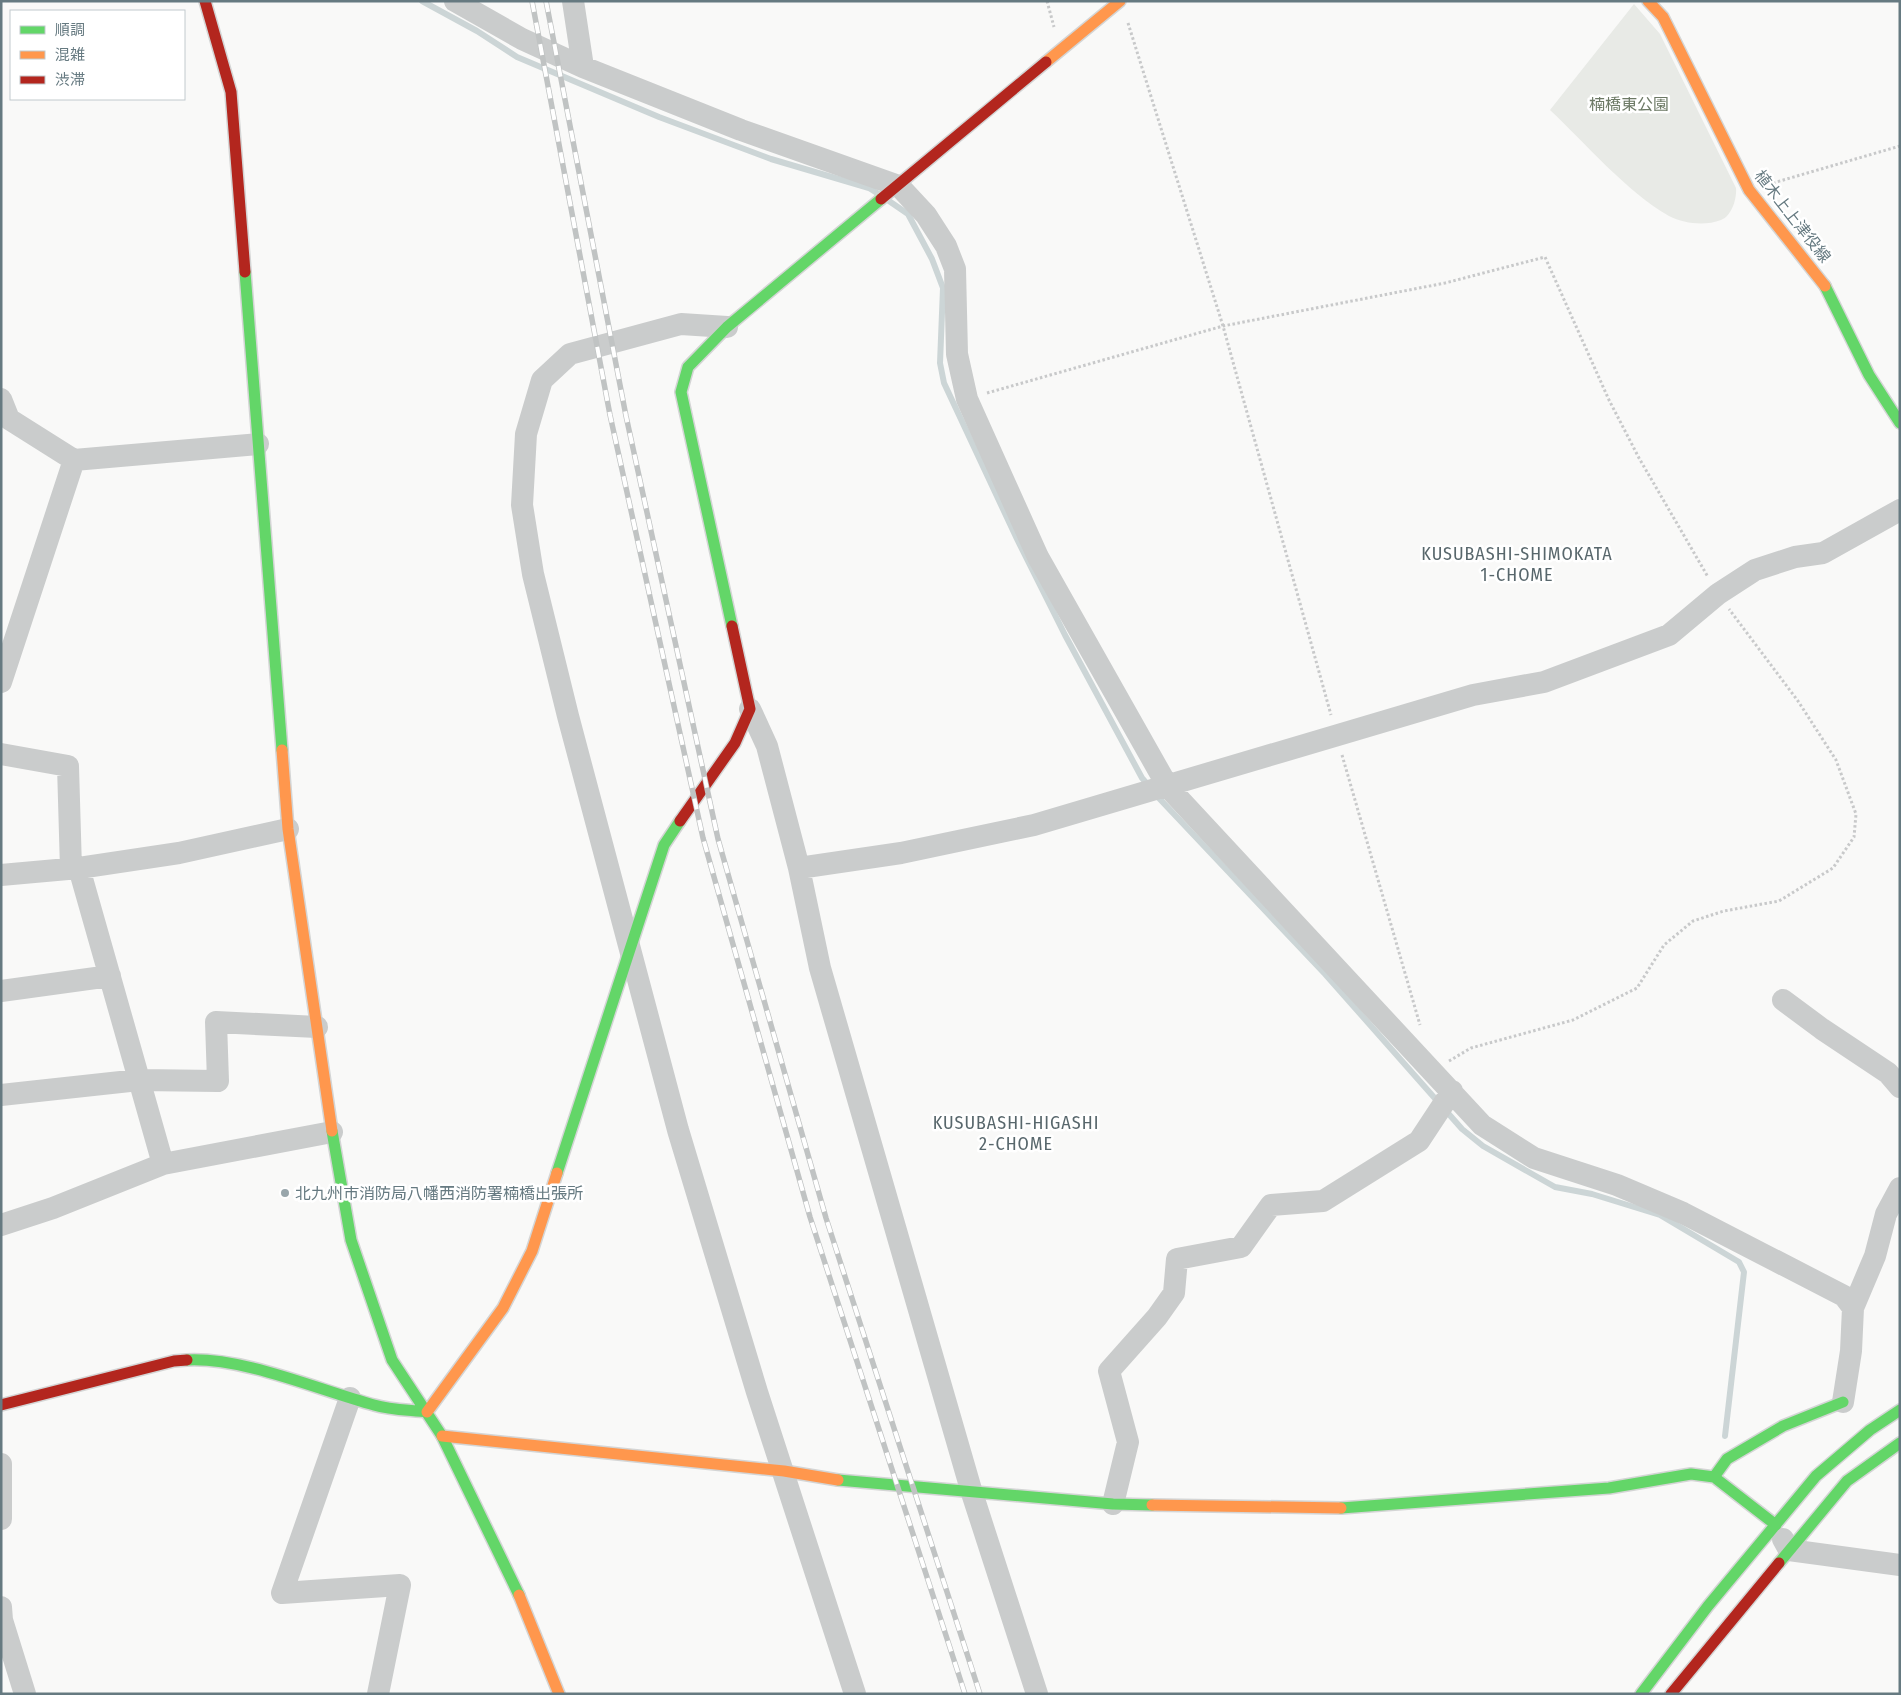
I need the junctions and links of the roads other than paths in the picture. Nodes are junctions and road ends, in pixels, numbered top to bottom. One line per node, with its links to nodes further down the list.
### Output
1 (205, 1): 11 (street)
2 (455, 1): 6 (street)
3 (573, 1): 6 (street)
4 (1120, 1): 7 (street)
5 (1648, 1): 10 (street, 植木上上津役線)
6 (583, 67): 7 (street)
7 (899, 186): 8 (street); 17 (street)
8 (727, 327): 15 (street); 22 (street)
9 (1, 400): 12 (street)
10 (1900, 423)
11 (258, 444): 12 (street); 18 (street)
12 (74, 460): 14 (street)
13 (1900, 510): 17 (street)
14 (1, 682)
15 (750, 709): 19 (street); 22 (street)
16 (1, 754): 20 (street)
17 (1168, 786): 19 (street); 29 (street)
18 (288, 829): 20 (street); 26 (street)
19 (799, 868): 46 (street)
20 (75, 869): 21 (street); 23 (street)
21 (1, 875)
22 (630, 952): 40 (street); 44 (street)
23 (110, 976): 24 (street); 27 (street)
24 (1, 991)
25 (1783, 1000): 28 (street)
26 (317, 1027): 27 (street); 31 (street)
27 (139, 1080): 30 (street); 32 (street)
28 (1900, 1087)
29 (1452, 1091): 35 (street); 47 (street)
30 (1, 1095)
31 (332, 1132): 32 (street); 40 (street)
32 (163, 1164): 34 (street)
33 (1900, 1188): 35 (street)
34 (1, 1225)
35 (1853, 1308): 37 (street)
36 (350, 1398): 38 (street); 40 (street); 54 (street)
37 (1843, 1402): 45 (street)
38 (1, 1405)
39 (1900, 1410): 49 (street)
40 (427, 1412): 41 (street)
41 (442, 1436): 44 (street); 55 (street)
42 (1900, 1443): 50 (street)
43 (1, 1464): 48 (street)
44 (784, 1471): 46 (street); 56 (street)
45 (1714, 1477): 47 (street); 49 (street)
46 (972, 1493): 47 (street); 57 (street)
47 (1113, 1504)
48 (1, 1518)
49 (1776, 1525): 50 (street); 58 (street)
50 (1789, 1550): 51 (street); 59 (street)
51 (1900, 1565)
52 (2, 1616): 53 (street)
53 (25, 1694)
54 (378, 1694)
55 (559, 1694)
56 (855, 1694)
57 (1037, 1694)
58 (1641, 1694)
59 (1671, 1694)

